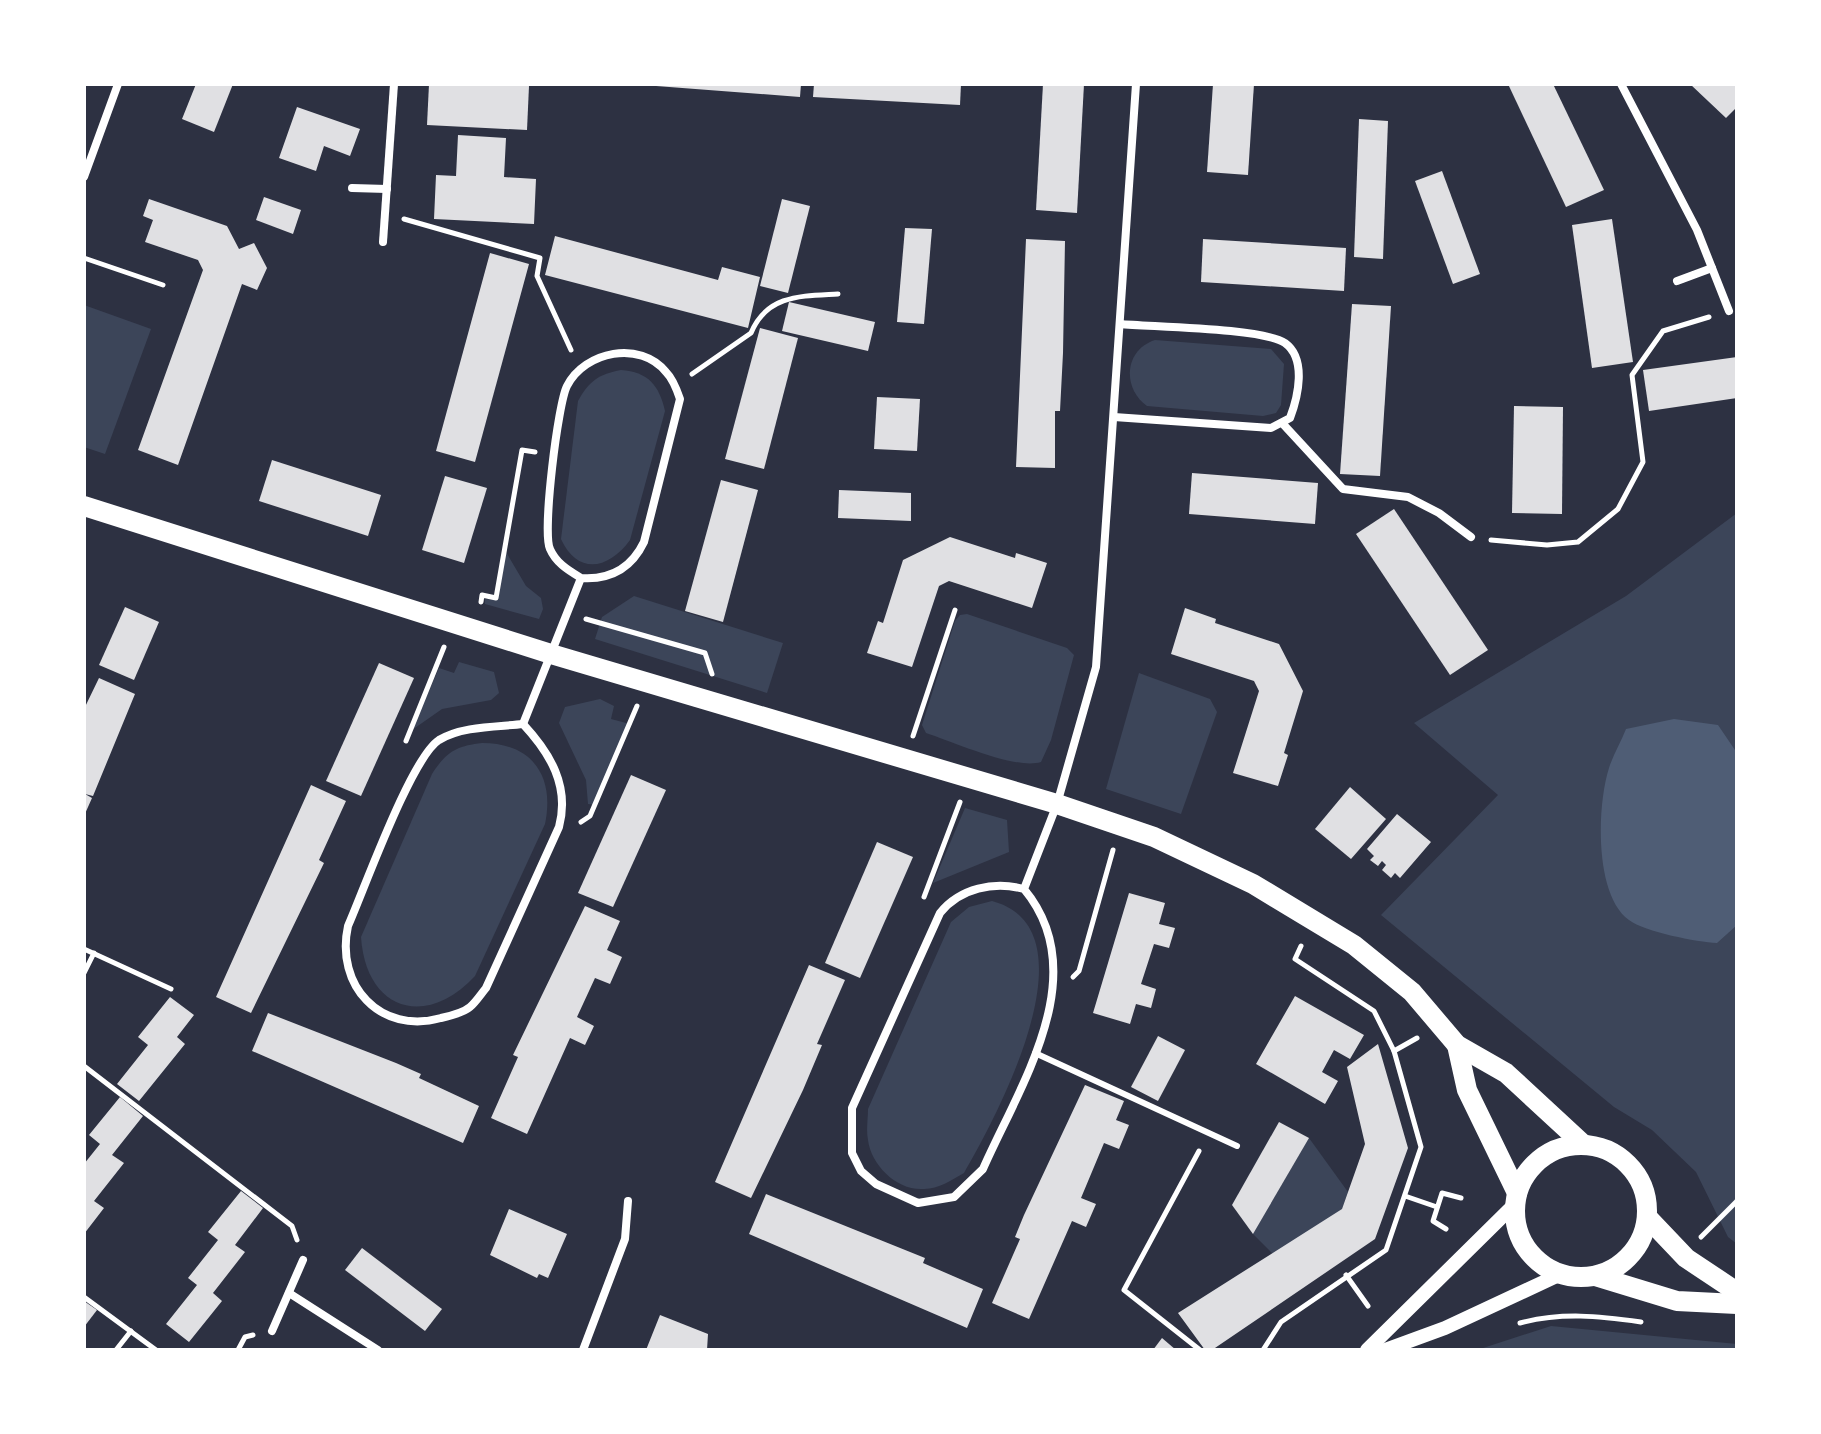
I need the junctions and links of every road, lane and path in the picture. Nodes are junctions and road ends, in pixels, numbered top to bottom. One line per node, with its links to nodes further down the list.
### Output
1 (118, 84): 5 (street)
2 (394, 84): 7 (street)
3 (1136, 84): 16 (street)
4 (1621, 84): 11 (street)
5 (84, 177)
6 (352, 188): 7 (street)
7 (387, 189): 8 (street)
8 (385, 214): 9 (street); 17 (path)
9 (383, 242)
10 (84, 258): 13 (path)
11 (1712, 268): 12 (street); 15 (street)
12 (1677, 281)
13 (163, 285)
14 (838, 294): 18 (path)
15 (1729, 311): 23 (path)
16 (1120, 324): 19 (street); 20 (street)
17 (578, 370): 18 (street); 21 (street)
18 (675, 386): 24 (street)
19 (1114, 417): 20 (street); 36 (street)
20 (1283, 424): 23 (street)
21 (555, 456): 24 (street); 28 (path)
22 (86, 512): 27 (main road)
23 (1471, 537)
24 (581, 578): 26 (street)
25 (955, 610): 34 (path)
26 (567, 613): 29 (street); 31 (path)
27 (454, 624): 28 (main road); 33 (path)
28 (476, 631): 29 (main road)
29 (551, 654): 30 (main road); 32 (street)
30 (647, 683): 31 (main road); 38 (path)
31 (723, 706): 34 (main road)
32 (523, 724): 38 (street); 38 (street)
33 (406, 749)
34 (906, 759): 35 (main road)
35 (969, 779): 36 (main road); 41 (path)
36 (1057, 804): 37 (main road); 39 (street)
37 (1120, 826): 46 (path); 48 (main road)
38 (553, 839)
39 (1024, 889): 41 (street); 46 (street)
40 (1303, 941): 49 (path)
41 (924, 947): 50 (street)
42 (84, 949): 43 (path)
43 (94, 953): 44 (path); 45 (path)
44 (84, 973)
45 (171, 989)
46 (1052, 998): 50 (street)
47 (1417, 1038): 49 (path)
48 (1457, 1045): 53 (main road); 57 (main road)
49 (1394, 1051): 55 (path)
50 (1035, 1053): 52 (lane)
51 (84, 1066): 64 (path)
52 (1208, 1133): 54 (lane); 81 (path)
53 (1584, 1145): 57 (main road); 61 (main road)
54 (1237, 1146)
55 (1405, 1196): 60 (path); 66 (path)
56 (1461, 1198): 60 (path)
57 (1516, 1198): 65 (main road); 83 (street)
58 (628, 1201): 80 (street)
59 (1737, 1201): 63 (path)
60 (1437, 1207): 62 (path)
61 (1647, 1217): 67 (main road); 68 (main road)
62 (1446, 1229)
63 (1698, 1240)
64 (303, 1260): 69 (street)
65 (1561, 1274): 67 (main road); 84 (street)
66 (1346, 1275): 72 (path); 82 (path)
67 (1595, 1276): 71 (main road)
68 (1737, 1292)
69 (289, 1293): 76 (street); 79 (street)
70 (84, 1297): 75 (path)
71 (1737, 1304)
72 (1368, 1306)
73 (1639, 1322): 74 (path)
74 (1508, 1327)
75 (131, 1331): 77 (path); 78 (path)
76 (272, 1331)
77 (116, 1350)
78 (156, 1350)
79 (378, 1350)
80 (583, 1350)
81 (1200, 1350)
82 (1263, 1350)
83 (1367, 1350)
84 (1385, 1350)

